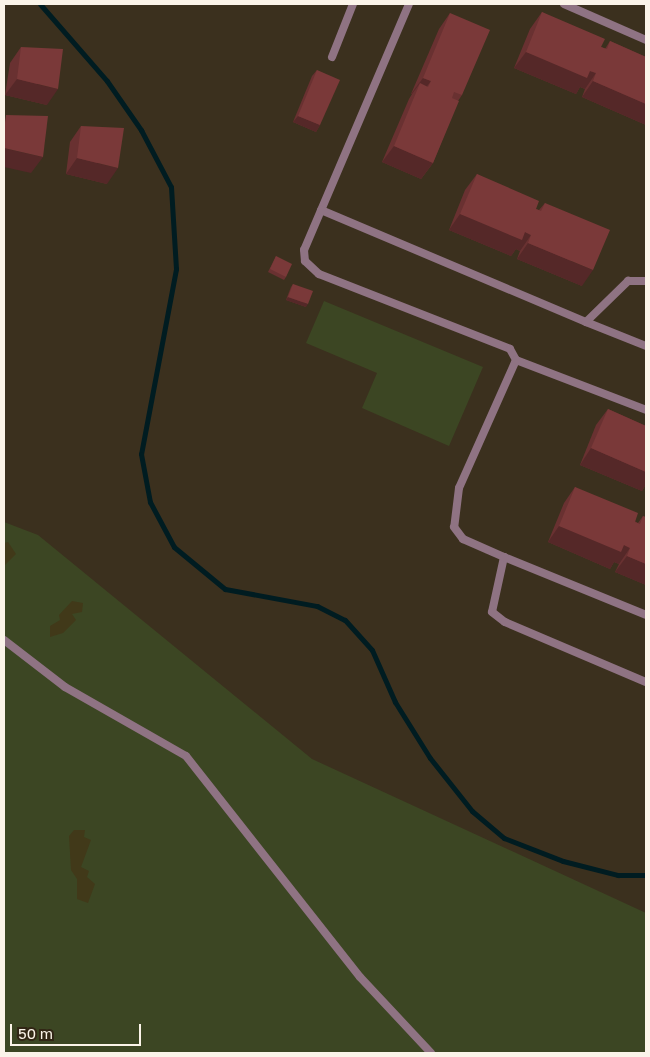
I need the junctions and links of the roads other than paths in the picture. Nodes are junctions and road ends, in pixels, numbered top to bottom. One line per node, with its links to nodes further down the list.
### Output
1 (353, 4): 5 (lane)
2 (409, 4): 6 (lane)
3 (564, 4): 4 (lane)
4 (646, 40)
5 (332, 57)
6 (321, 210): 8 (lane); 10 (lane)
7 (646, 281): 8 (lane)
8 (586, 322): 9 (lane)
9 (646, 346)
10 (516, 360): 11 (lane); 12 (lane)
11 (646, 410)
12 (504, 557): 13 (lane); 15 (lane)
13 (646, 615)
14 (4, 640): 16 (lane)
15 (646, 682)
16 (431, 1053)

